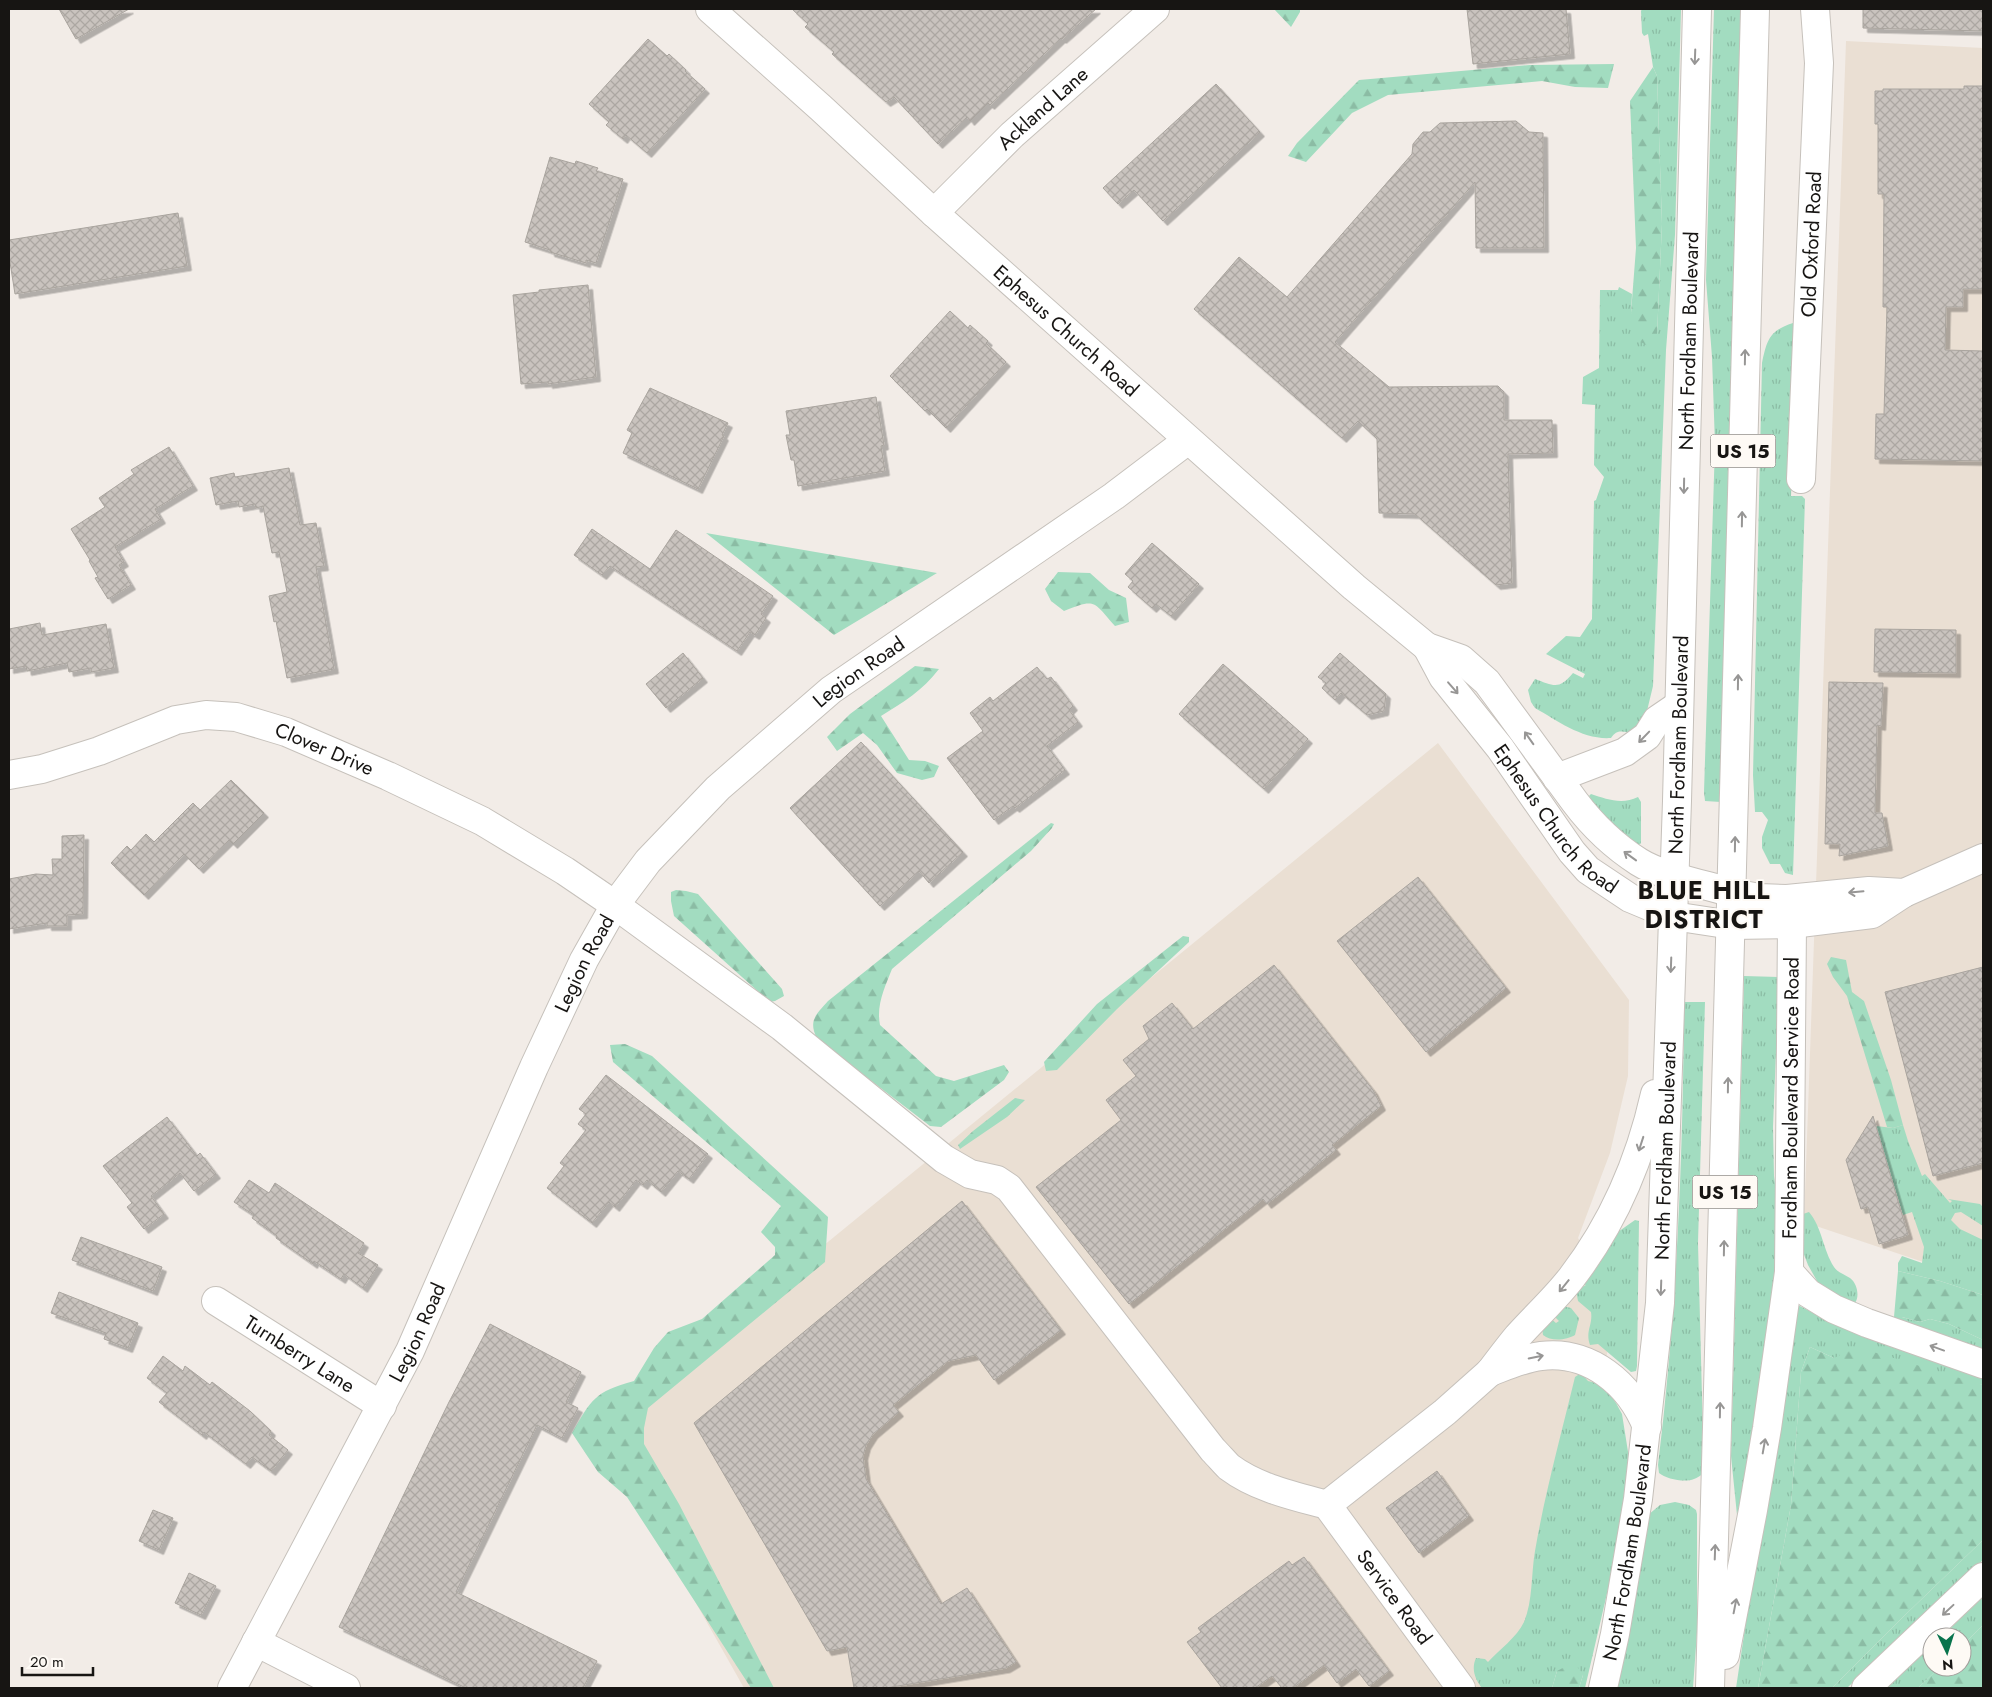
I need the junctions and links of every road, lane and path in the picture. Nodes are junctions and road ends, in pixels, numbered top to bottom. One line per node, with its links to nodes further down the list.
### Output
1 (710, 9): 6 (main road, Ephesus Church Road)
2 (1155, 9): 6 (main road, Ackland Lane)
3 (1697, 9): 10 (main road, North Fordham Boulevard / US 15, one-way to 10)
4 (1755, 9): 15 (main road, US 15, one-way to 4)
5 (1815, 9): 8 (main road, Old Oxford Road)
6 (934, 213): 7 (main road, Ephesus Church Road)
7 (1188, 440): 9 (main road, Ephesus Church Road); 17 (main road, Legion Road)
8 (1801, 479)
9 (1427, 646): 12 (main road, Ephesus Church Road, one-way to 9); 18 (main road, Ephesus Church Road, one-way to 18)
10 (1679, 705): 12 (main road, one-way to 12); 14 (main road, North Fordham Boulevard / US 15)
11 (9, 775): 17 (main road, Clover Drive)
12 (1557, 778): 14 (main road, Ephesus Church Road, one-way to 12)
13 (1983, 858): 16 (main road, Ephesus Church Road)
14 (1674, 876): 15 (main road, Ephesus Church Road); 18 (main road, North Fordham Boulevard / US 15)
15 (1733, 893): 16 (main road, Ephesus Church Road, one-way to 15); 20 (main road, US 15)
16 (1904, 893): 19 (main road, Ephesus Church Road)
17 (615, 905): 26 (main road, Legion Road); 28 (main road, Clover Drive)
18 (1673, 916): 20 (main road, Ephesus Church Road); 21 (main road, North Fordham Boulevard / US 15, one-way to 21)
19 (1792, 924): 20 (main road, Ephesus Church Road); 22 (main road, Fordham Boulevard Service Road)
20 (1732, 925): 35 (main road, US 15, one-way to 20)
21 (1669, 1029): 25 (main road, one-way to 25); 27 (main road, North Fordham Boulevard / US 15, one-way to 27)
22 (1789, 1272): 24 (main road, one-way to 22); 36 (main road, Fordham Boulevard Service Road, one-way to 22)
23 (216, 1301): 26 (main road, Turnberry Lane)
24 (1983, 1364)
25 (1490, 1372): 27 (main road, one-way to 27); 28 (main road)
26 (382, 1406): 30 (main road, Legion Road)
27 (1647, 1427): 34 (main road, North Fordham Boulevard / US 15)
28 (1327, 1505): 33 (main road, Service Road)
29 (1983, 1577): 37 (main road, one-way to 37)
30 (256, 1642): 31 (main road, Legion Road); 32 (main road)
31 (232, 1688)
32 (346, 1688)
33 (1462, 1688)
34 (1603, 1688)
35 (1710, 1688)
36 (1718, 1688)
37 (1866, 1688)

